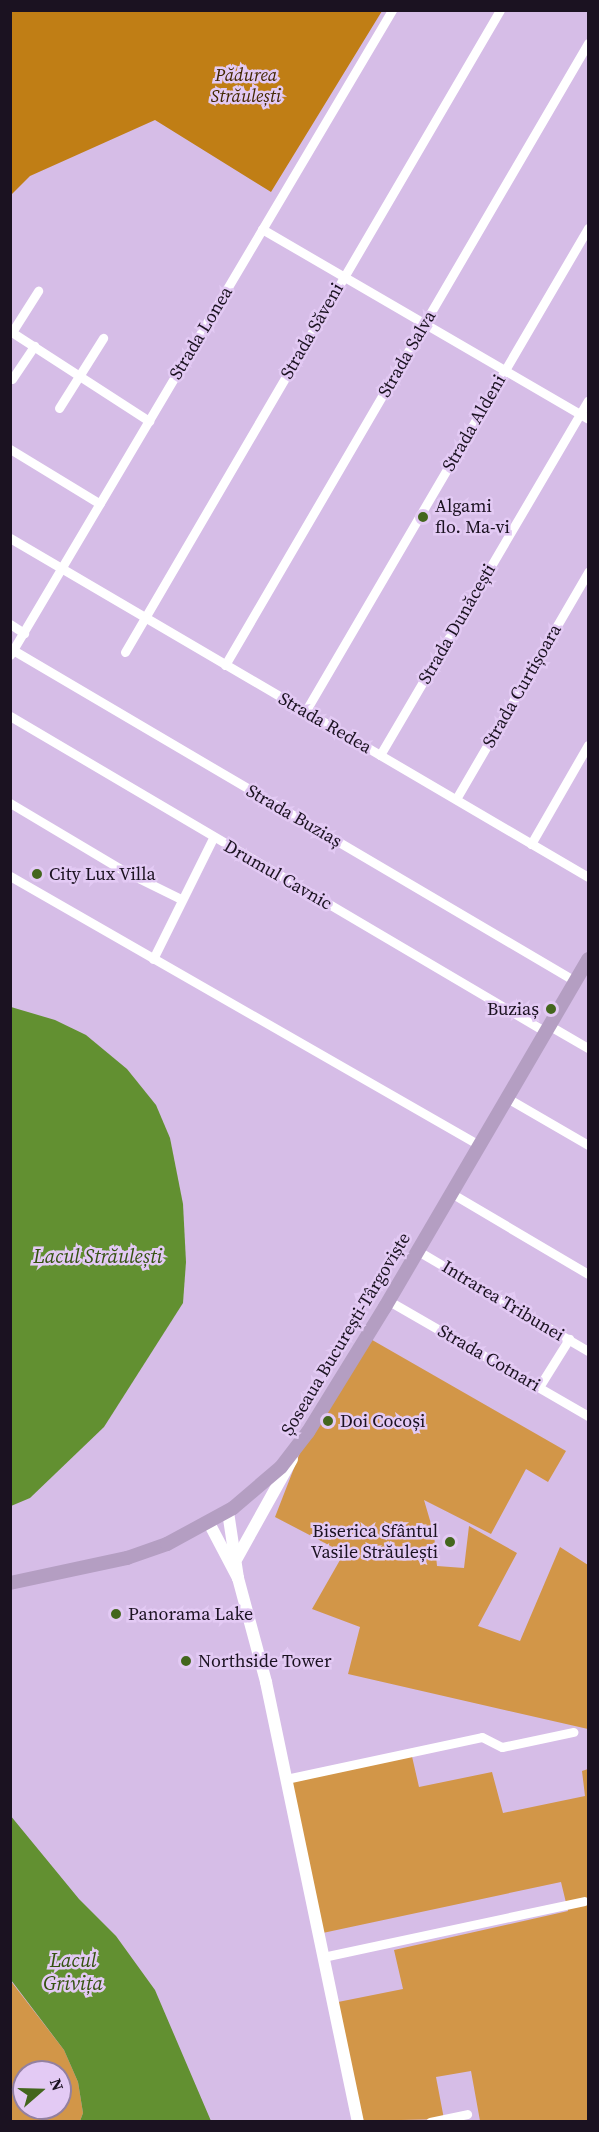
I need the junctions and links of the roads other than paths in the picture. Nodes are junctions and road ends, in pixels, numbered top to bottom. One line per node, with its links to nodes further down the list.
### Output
1 (392, 10): 5 (street, Strada Lonea)
2 (500, 10): 6 (street, Strada Săveni)
3 (588, 43): 8 (street, Strada Salva)
4 (588, 228): 12 (street, Strada Aldeni)
5 (262, 229): 6 (street); 18 (street, Strada Lonea)
6 (344, 277): 8 (street); 24 (street, Strada Săveni)
7 (38, 291): 9 (street)
8 (425, 324): 12 (street); 29 (street, Strada Salva)
9 (11, 332): 11 (street)
10 (103, 338): 13 (street)
11 (34, 346): 13 (street); 14 (street)
12 (505, 370): 17 (street); 30 (street, Strada Aldeni)
13 (79, 376): 16 (street); 18 (street)
14 (12, 379)
15 (588, 400): 17 (street, Strada Dunăcești)
16 (59, 408)
17 (584, 416): 33 (street, Strada Dunăcești)
18 (149, 422): 20 (street, Strada Lonea)
19 (10, 449): 20 (street)
20 (100, 504): 22 (street, Strada Lonea)
21 (10, 538): 22 (street, Strada Redea)
22 (61, 569): 24 (street, Strada Redea); 26 (street, Strada Lonea)
23 (588, 572): 34 (street, Strada Curtișoara)
24 (144, 618): 28 (street, Strada Săveni); 29 (street, Strada Redea)
25 (10, 624): 26 (street)
26 (24, 633): 27 (street, Strada Lonea)
27 (12, 652): 43 (street, Strada Buziaș)
28 (125, 652)
29 (225, 665): 30 (street, Strada Redea)
30 (305, 712): 33 (street, Strada Redea)
31 (10, 716): 36 (street, Drumul Cavnic)
32 (588, 745): 37 (street)
33 (380, 755): 34 (street, Strada Redea)
34 (456, 799): 37 (street, Strada Redea)
35 (10, 803): 40 (street)
36 (213, 838): 40 (street); 44 (street, Drumul Cavnic)
37 (531, 844): 39 (street, Strada Redea)
38 (10, 876): 41 (street)
39 (588, 877)
40 (181, 899): 41 (street)
41 (153, 959): 47 (street)
42 (588, 959): 43 (main road, Șoseaua București-Târgoviște)
43 (575, 981): 44 (main road, Șoseaua București-Târgoviște)
44 (548, 1029): 45 (street, Drumul Cavnic); 46 (main road, Șoseaua București-Târgoviște)
45 (588, 1048)
46 (507, 1098): 47 (main road, Șoseaua București-Târgoviște); 48 (street)
47 (479, 1145): 49 (main road, Șoseaua București-Târgoviște)
48 (588, 1145)
49 (452, 1193): 50 (main road, Șoseaua București-Târgoviște); 51 (street)
50 (418, 1251): 52 (main road, Șoseaua București-Târgoviște); 53 (street, Intrarea Tribunei)
51 (588, 1274)
52 (389, 1301): 55 (street, Strada Cotnari); 57 (main road, Șoseaua București-Târgoviște)
53 (568, 1339): 54 (street, Intrarea Tribunei); 55 (street)
54 (588, 1351)
55 (539, 1387): 56 (street, Strada Cotnari)
56 (588, 1416)
57 (296, 1450): 58 (main road, Șoseaua București-Târgoviște); 60 (main road)
58 (228, 1512): 59 (main road, Șoseaua București-Târgoviște); 60 (main road)
59 (209, 1523): 61 (main road); 62 (main road, Șoseaua București-Târgoviște)
60 (237, 1558): 61 (main road)
61 (238, 1578): 64 (main road)
62 (10, 1583)
63 (573, 1732): 64 (street)
64 (286, 1779): 66 (main road)
65 (584, 1901): 66 (street)
66 (323, 1957): 68 (main road)
67 (467, 2114): 69 (street)
68 (358, 2121)
69 (430, 2121)

